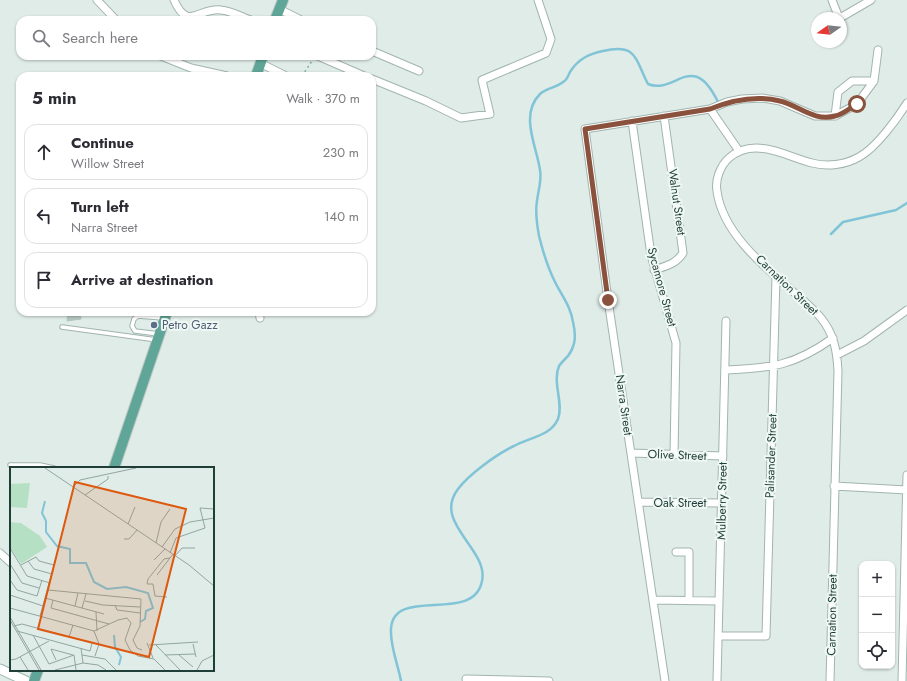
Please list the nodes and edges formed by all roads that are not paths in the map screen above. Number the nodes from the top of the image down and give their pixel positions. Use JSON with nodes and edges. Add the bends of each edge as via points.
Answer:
{"nodes":[{"id":1,"x":97,"y":0,"type":"edge"},
{"id":2,"x":174,"y":0,"type":"edge"},
{"id":3,"x":538,"y":0,"type":"edge"},
{"id":4,"x":832,"y":0,"type":"edge"},
{"id":5,"x":870,"y":0,"type":"edge"},
{"id":6,"x":281,"y":5,"type":"edge"},
{"id":7,"x":837,"y":12,"type":"edge"},
{"id":8,"x":847,"y":14,"type":"edge"},
{"id":9,"x":112,"y":16,"type":"edge"},
{"id":10,"x":186,"y":16,"type":"edge"},
{"id":11,"x":198,"y":16,"type":"edge"},
{"id":12,"x":239,"y":16,"type":"edge"},
{"id":13,"x":277,"y":16,"type":"edge"},
{"id":14,"x":296,"y":16,"type":"edge"},
{"id":15,"x":878,"y":50,"type":"dead end"},
{"id":16,"x":376,"y":52,"type":"edge"},
{"id":17,"x":171,"y":60,"type":"edge"},
{"id":18,"x":262,"y":60,"type":"edge"},
{"id":19,"x":326,"y":60,"type":"edge"},
{"id":20,"x":419,"y":71,"type":"dead end"},
{"id":21,"x":209,"y":72,"type":"edge"},
{"id":22,"x":258,"y":72,"type":"edge"},
{"id":23,"x":280,"y":72,"type":"edge"},
{"id":24,"x":355,"y":72,"type":"edge"},
{"id":25,"x":376,"y":81,"type":"edge"},
{"id":26,"x":874,"y":81,"type":"junction"},
{"id":27,"x":907,"y":103,"type":"edge"},
{"id":28,"x":710,"y":109,"type":"junction"},
{"id":29,"x":664,"y":116,"type":"junction"},
{"id":30,"x":835,"y":116,"type":"junction"},
{"id":31,"x":632,"y":121,"type":"junction"},
{"id":32,"x":739,"y":151,"type":"junction"},
{"id":33,"x":654,"y":270,"type":"junction"},
{"id":34,"x":776,"y":277,"type":"junction"},
{"id":35,"x":907,"y":310,"type":"edge"},
{"id":36,"x":140,"y":316,"type":"edge"},
{"id":37,"x":165,"y":316,"type":"edge"},
{"id":38,"x":726,"y":321,"type":"dead end"},
{"id":39,"x":62,"y":327,"type":"dead end"},
{"id":40,"x":159,"y":337,"type":"junction"},
{"id":41,"x":833,"y":338,"type":"junction"},
{"id":42,"x":837,"y":355,"type":"junction"},
{"id":43,"x":774,"y":367,"type":"junction"},
{"id":44,"x":725,"y":370,"type":"junction"},
{"id":45,"x":631,"y":453,"type":"junction"},
{"id":46,"x":674,"y":455,"type":"junction"},
{"id":47,"x":723,"y":456,"type":"junction"},
{"id":48,"x":10,"y":465,"type":"dead end"},
{"id":49,"x":49,"y":467,"type":"edge"},
{"id":50,"x":114,"y":467,"type":"edge"},
{"id":51,"x":907,"y":474,"type":"edge"},
{"id":52,"x":834,"y":486,"type":"junction"},
{"id":53,"x":907,"y":490,"type":"edge"},
{"id":54,"x":638,"y":502,"type":"junction"},
{"id":55,"x":722,"y":503,"type":"junction"},
{"id":56,"x":676,"y":552,"type":"dead end"},
{"id":57,"x":0,"y":553,"type":"edge"},
{"id":58,"x":10,"y":562,"type":"edge"},
{"id":59,"x":653,"y":600,"type":"junction"},
{"id":60,"x":689,"y":601,"type":"junction"},
{"id":61,"x":719,"y":601,"type":"junction"},
{"id":62,"x":718,"y":636,"type":"junction"},
{"id":63,"x":0,"y":669,"type":"edge"},
{"id":64,"x":38,"y":671,"type":"edge"},
{"id":65,"x":466,"y":679,"type":"dead end"},
{"id":66,"x":26,"y":681,"type":"edge"},
{"id":67,"x":34,"y":681,"type":"edge"},
{"id":68,"x":510,"y":681,"type":"edge"},
{"id":69,"x":549,"y":681,"type":"edge"},
{"id":70,"x":665,"y":681,"type":"edge"},
{"id":71,"x":717,"y":681,"type":"edge"},
{"id":72,"x":830,"y":681,"type":"edge"},
{"id":73,"x":902,"y":681,"type":"edge"}],
"edges":[{"from":1,"to":9,"type":"street"},
{"from":2,"to":10,"type":"street"},
{"from":3,"to":25,"type":"street","via":[[551,39],[546,53],[482,80],[490,114],[461,118]]},
{"from":4,"to":7,"type":"street"},
{"from":5,"to":8,"type":"street"},
{"from":6,"to":13,"type":"main road"},
{"from":6,"to":14,"type":"street"},
{"from":11,"to":12,"type":"street","via":[[221,10]]},
{"from":15,"to":26,"type":"street"},
{"from":16,"to":20,"type":"street"},
{"from":17,"to":21,"type":"street"},
{"from":18,"to":22,"type":"main road"},
{"from":18,"to":23,"type":"street"},
{"from":19,"to":24,"type":"street"},
{"from":26,"to":30,"type":"street","via":[[857,104]]},
{"from":26,"to":30,"type":"street","via":[[852,81],[838,92]]},
{"from":27,"to":32,"type":"street","via":[[874,144],[860,157],[846,163],[813,163],[761,148]]},
{"from":28,"to":29,"type":"street"},
{"from":28,"to":30,"type":"street","via":[[727,102],[762,98],[780,101],[815,116]]},
{"from":28,"to":32,"type":"street"},
{"from":29,"to":31,"type":"street"},
{"from":29,"to":33,"type":"street","name":"Walnut Street","via":[[683,253],[672,264]]},
{"from":31,"to":33,"type":"street","name":"Sycamore Street"},
{"from":31,"to":45,"type":"street","name":"Narra Street","via":[[585,129]]},
{"from":32,"to":34,"type":"street","name":"Carnation Street","via":[[728,159],[718,173],[718,202],[726,221],[736,235]]},
{"from":33,"to":46,"type":"street","name":"Sycamore Street","via":[[676,343]]},
{"from":34,"to":41,"type":"street","name":"Carnation Street","via":[[817,313]]},
{"from":34,"to":43,"type":"street","name":"Palisander Street"},
{"from":35,"to":42,"type":"street","via":[[864,341]]},
{"from":36,"to":40,"type":"lane","via":[[134,319],[133,330]]},
{"from":37,"to":40,"type":"main road"},
{"from":38,"to":44,"type":"street","name":"Mulberry Street"},
{"from":39,"to":40,"type":"lane"},
{"from":40,"to":50,"type":"main road"},
{"from":41,"to":42,"type":"street","name":"Carnation Street"},
{"from":41,"to":43,"type":"street","via":[[803,357]]},
{"from":42,"to":52,"type":"street","name":"Carnation Street"},
{"from":43,"to":44,"type":"street"},
{"from":43,"to":62,"type":"street","name":"Palisander Street","via":[[766,636]]},
{"from":44,"to":47,"type":"street","name":"Mulberry Street"},
{"from":45,"to":46,"type":"street","name":"Olive Street"},
{"from":45,"to":54,"type":"street","name":"Narra Street"},
{"from":46,"to":47,"type":"street","name":"Olive Street"},
{"from":47,"to":55,"type":"street","name":"Mulberry Street"},
{"from":48,"to":49,"type":"lane"},
{"from":51,"to":53,"type":"street"},
{"from":52,"to":53,"type":"street"},
{"from":52,"to":72,"type":"street","name":"Carnation Street"},
{"from":53,"to":73,"type":"street"},
{"from":54,"to":55,"type":"street","name":"Oak Street"},
{"from":54,"to":59,"type":"street","name":"Narra Street"},
{"from":55,"to":61,"type":"street","name":"Mulberry Street"},
{"from":56,"to":60,"type":"street","via":[[689,552]]},
{"from":57,"to":58,"type":"street"},
{"from":59,"to":60,"type":"street"},
{"from":59,"to":70,"type":"street","name":"Narra Street"},
{"from":60,"to":61,"type":"street"},
{"from":61,"to":62,"type":"street","name":"Mulberry Street"},
{"from":62,"to":71,"type":"street","name":"Mulberry Street"},
{"from":63,"to":66,"type":"street"},
{"from":64,"to":67,"type":"main road"},
{"from":65,"to":68,"type":"street"},
{"from":68,"to":69,"type":"street"}]}
